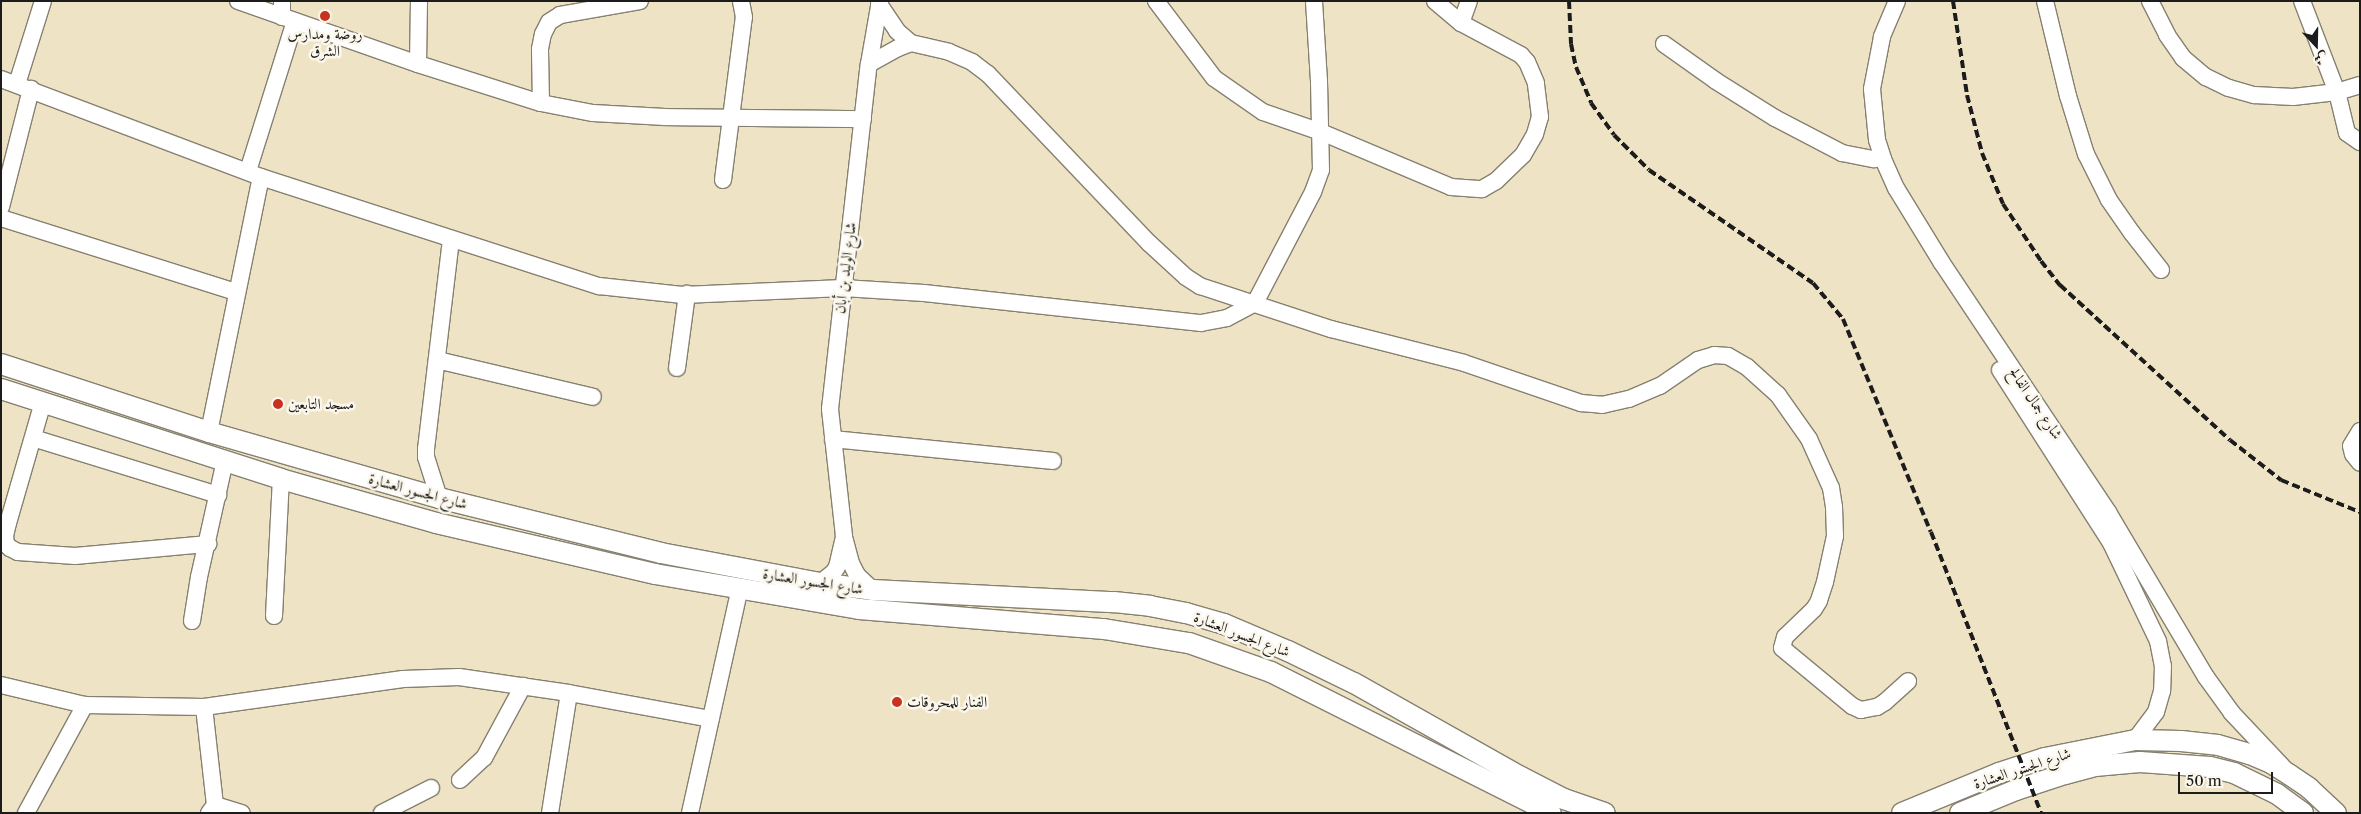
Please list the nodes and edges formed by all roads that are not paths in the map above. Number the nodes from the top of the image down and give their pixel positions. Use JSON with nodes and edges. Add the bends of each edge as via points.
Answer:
{"nodes":[{"id":1,"x":43,"y":1,"type":"edge"},
{"id":2,"x":238,"y":1,"type":"edge"},
{"id":3,"x":419,"y":1,"type":"edge"},
{"id":4,"x":640,"y":1,"type":"edge"},
{"id":5,"x":741,"y":1,"type":"edge"},
{"id":6,"x":1156,"y":1,"type":"edge"},
{"id":7,"x":1314,"y":1,"type":"edge"},
{"id":8,"x":1435,"y":1,"type":"edge"},
{"id":9,"x":1469,"y":1,"type":"edge"},
{"id":10,"x":1884,"y":1,"type":"edge"},
{"id":11,"x":1897,"y":1,"type":"edge"},
{"id":12,"x":2045,"y":1,"type":"edge"},
{"id":13,"x":2150,"y":1,"type":"edge"},
{"id":14,"x":2302,"y":1,"type":"edge"},
{"id":15,"x":880,"y":3,"type":"edge"},
{"id":16,"x":286,"y":13,"type":"edge"},
{"id":17,"x":1461,"y":23,"type":"junction"},
{"id":18,"x":911,"y":43,"type":"junction"},
{"id":19,"x":1664,"y":44,"type":"dead end"},
{"id":20,"x":418,"y":64,"type":"junction"},
{"id":21,"x":869,"y":64,"type":"junction"},
{"id":22,"x":16,"y":84,"type":"edge"},
{"id":23,"x":2360,"y":85,"type":"edge"},
{"id":24,"x":2338,"y":92,"type":"junction"},
{"id":25,"x":541,"y":103,"type":"junction"},
{"id":26,"x":729,"y":117,"type":"junction"},
{"id":27,"x":863,"y":119,"type":"junction"},
{"id":28,"x":1321,"y":132,"type":"junction"},
{"id":29,"x":2360,"y":142,"type":"edge"},
{"id":30,"x":1874,"y":159,"type":"junction"},
{"id":31,"x":254,"y":174,"type":"junction"},
{"id":32,"x":723,"y":180,"type":"dead end"},
{"id":33,"x":1,"y":207,"type":"edge"},
{"id":34,"x":1,"y":218,"type":"edge"},
{"id":35,"x":452,"y":240,"type":"junction"},
{"id":36,"x":2161,"y":270,"type":"dead end"},
{"id":37,"x":843,"y":288,"type":"junction"},
{"id":38,"x":236,"y":292,"type":"junction"},
{"id":39,"x":687,"y":294,"type":"junction"},
{"id":40,"x":1255,"y":303,"type":"junction"},
{"id":41,"x":437,"y":360,"type":"junction"},
{"id":42,"x":1,"y":364,"type":"edge"},
{"id":43,"x":677,"y":368,"type":"dead end"},
{"id":44,"x":1,"y":389,"type":"edge"},
{"id":45,"x":593,"y":397,"type":"dead end"},
{"id":46,"x":44,"y":402,"type":"junction"},
{"id":47,"x":2360,"y":431,"type":"edge"},
{"id":48,"x":209,"y":432,"type":"junction"},
{"id":49,"x":33,"y":438,"type":"junction"},
{"id":50,"x":833,"y":439,"type":"junction"},
{"id":51,"x":225,"y":461,"type":"junction"},
{"id":52,"x":1053,"y":461,"type":"dead end"},
{"id":53,"x":2360,"y":462,"type":"edge"},
{"id":54,"x":281,"y":479,"type":"junction"},
{"id":55,"x":218,"y":495,"type":"junction"},
{"id":56,"x":440,"y":498,"type":"junction"},
{"id":57,"x":844,"y":536,"type":"junction"},
{"id":58,"x":208,"y":544,"type":"junction"},
{"id":59,"x":4,"y":545,"type":"edge"},
{"id":60,"x":661,"y":553,"type":"junction"},
{"id":61,"x":655,"y":574,"type":"junction"},
{"id":62,"x":820,"y":583,"type":"junction"},
{"id":63,"x":740,"y":588,"type":"junction"},
{"id":64,"x":874,"y":590,"type":"junction"},
{"id":65,"x":274,"y":616,"type":"dead end"},
{"id":66,"x":192,"y":621,"type":"dead end"},
{"id":67,"x":1908,"y":681,"type":"dead end"},
{"id":68,"x":1,"y":685,"type":"edge"},
{"id":69,"x":523,"y":686,"type":"junction"},
{"id":70,"x":569,"y":693,"type":"junction"},
{"id":71,"x":85,"y":705,"type":"junction"},
{"id":72,"x":204,"y":706,"type":"junction"},
{"id":73,"x":711,"y":719,"type":"junction"},
{"id":74,"x":2135,"y":740,"type":"junction"},
{"id":75,"x":2290,"y":775,"type":"junction"},
{"id":76,"x":460,"y":780,"type":"dead end"},
{"id":77,"x":431,"y":788,"type":"dead end"},
{"id":78,"x":212,"y":809,"type":"edge"},
{"id":79,"x":26,"y":813,"type":"edge"},
{"id":80,"x":242,"y":813,"type":"edge"},
{"id":81,"x":382,"y":813,"type":"edge"},
{"id":82,"x":550,"y":813,"type":"edge"},
{"id":83,"x":690,"y":813,"type":"edge"},
{"id":84,"x":1551,"y":813,"type":"edge"},
{"id":85,"x":1605,"y":813,"type":"edge"},
{"id":86,"x":1902,"y":813,"type":"edge"},
{"id":87,"x":1960,"y":813,"type":"edge"},
{"id":88,"x":2303,"y":813,"type":"edge"},
{"id":89,"x":2336,"y":813,"type":"edge"}],
"edges":[{"from":1,"to":22,"type":"street"},
{"from":2,"to":16,"type":"street"},
{"from":3,"to":20,"type":"street"},
{"from":4,"to":25,"type":"street","via":[[560,15],[549,22],[542,34],[540,49]]},
{"from":5,"to":26,"type":"street","via":[[744,17]]},
{"from":6,"to":28,"type":"street","via":[[1214,78],[1263,112]]},
{"from":7,"to":28,"type":"street"},
{"from":8,"to":17,"type":"street"},
{"from":9,"to":17,"type":"street"},
{"from":10,"to":30,"type":"street","name":"شارع جمال الفالح","via":[[1866,61],[1864,103]]},
{"from":11,"to":75,"type":"street","name":"شارع جمال الفالح","via":[[1882,37],[1872,90],[1878,140],[1896,188],[1942,263],[2108,512],[2206,676],[2232,713]]},
{"from":12,"to":36,"type":"street","via":[[2086,154],[2110,200]]},
{"from":13,"to":24,"type":"street","via":[[2183,58],[2206,77],[2254,95],[2293,97]]},
{"from":14,"to":24,"type":"street"},
{"from":15,"to":18,"type":"street","via":[[897,31]]},
{"from":15,"to":21,"type":"street","name":"شارع الوليد بن أبان"},
{"from":16,"to":20,"type":"street"},
{"from":16,"to":31,"type":"street"},
{"from":17,"to":28,"type":"street","via":[[1521,55],[1536,83],[1540,117],[1535,134],[1523,155],[1496,181],[1482,189],[1451,187]]},
{"from":18,"to":21,"type":"street"},
{"from":18,"to":40,"type":"street","via":[[949,52],[972,62],[988,74],[1149,243],[1186,277],[1200,286]]},
{"from":19,"to":30,"type":"street","via":[[1716,82],[1775,118],[1842,152]]},
{"from":20,"to":25,"type":"street"},
{"from":21,"to":27,"type":"street","name":"شارع الوليد بن أبان"},
{"from":22,"to":31,"type":"street"},
{"from":22,"to":33,"type":"street"},
{"from":23,"to":24,"type":"street"},
{"from":24,"to":29,"type":"street","via":[[2347,133]]},
{"from":25,"to":26,"type":"street","via":[[593,113]]},
{"from":26,"to":27,"type":"street"},
{"from":26,"to":32,"type":"street"},
{"from":27,"to":37,"type":"street","name":"شارع الوليد بن أبان"},
{"from":28,"to":40,"type":"street","via":[[1321,170],[1316,184]]},
{"from":30,"to":74,"type":"street","name":"شارع جمال الفالح","via":[[1898,208],[2111,543],[2149,619],[2163,666],[2162,690],[2156,712]]},
{"from":31,"to":35,"type":"street"},
{"from":31,"to":38,"type":"street"},
{"from":34,"to":38,"type":"street"},
{"from":35,"to":39,"type":"street","via":[[598,286]]},
{"from":35,"to":41,"type":"street"},
{"from":37,"to":39,"type":"street"},
{"from":37,"to":40,"type":"street","via":[[924,293],[1201,323],[1227,318]]},
{"from":37,"to":50,"type":"street","name":"شارع الوليد بن أبان","via":[[830,409]]},
{"from":38,"to":48,"type":"street"},
{"from":39,"to":43,"type":"street"},
{"from":40,"to":67,"type":"street","via":[[1331,329],[1464,364],[1581,403],[1602,405],[1629,400],[1660,386],[1698,360],[1714,355],[1728,356],[1747,367],[1778,396],[1809,439],[1830,488],[1834,507],[1835,536],[1819,601],[1785,637],[1782,648],[1861,710],[1877,707]]},
{"from":41,"to":45,"type":"street"},
{"from":41,"to":56,"type":"street","via":[[426,457]]},
{"from":42,"to":48,"type":"main road","name":"شارع الجسور العشارة"},
{"from":44,"to":46,"type":"main road","name":"شارع الجسور العشارة"},
{"from":46,"to":49,"type":"street"},
{"from":46,"to":51,"type":"main road","name":"شارع الجسور العشارة"},
{"from":47,"to":53,"type":"street","via":[[2351,446]]},
{"from":48,"to":56,"type":"main road","name":"شارع الجسور العشارة"},
{"from":49,"to":55,"type":"street"},
{"from":49,"to":59,"type":"street"},
{"from":50,"to":52,"type":"street"},
{"from":50,"to":57,"type":"street","name":"شارع الوليد بن أبان"},
{"from":51,"to":54,"type":"main road","name":"شارع الجسور العشارة"},
{"from":51,"to":55,"type":"street"},
{"from":54,"to":61,"type":"main road","name":"شارع الجسور العشارة","via":[[436,523]]},
{"from":54,"to":65,"type":"street"},
{"from":55,"to":58,"type":"street"},
{"from":56,"to":60,"type":"main road","name":"شارع الجسور العشارة"},
{"from":57,"to":62,"type":"street","name":"شارع الوليد بن أبان","via":[[837,567]]},
{"from":57,"to":64,"type":"street","name":"شارع الوليد بن أبان","via":[[851,563]]},
{"from":58,"to":59,"type":"street","via":[[75,556],[18,552]]},
{"from":58,"to":66,"type":"street"},
{"from":60,"to":61,"type":"main road"},
{"from":60,"to":62,"type":"main road","name":"شارع الجسور العشارة"},
{"from":61,"to":63,"type":"main road","name":"شارع الجسور العشارة"},
{"from":62,"to":64,"type":"main road","name":"شارع الجسور العشارة"},
{"from":63,"to":73,"type":"street"},
{"from":63,"to":84,"type":"main road","name":"شارع الجسور العشارة","via":[[859,609],[1104,629],[1189,643],[1270,672]]},
{"from":64,"to":85,"type":"main road","name":"شارع الجسور العشارة","via":[[1114,602],[1159,608],[1224,624],[1354,684],[1564,799]]},
{"from":68,"to":71,"type":"street"},
{"from":69,"to":70,"type":"street"},
{"from":69,"to":72,"type":"street","via":[[459,677],[403,679]]},
{"from":69,"to":76,"type":"street","via":[[484,758]]},
{"from":70,"to":73,"type":"street"},
{"from":70,"to":82,"type":"street"},
{"from":71,"to":72,"type":"street"},
{"from":71,"to":79,"type":"street"},
{"from":72,"to":78,"type":"street"},
{"from":73,"to":83,"type":"street"},
{"from":74,"to":75,"type":"main road","name":"شارع الجسور العشارة","via":[[2218,745],[2271,763]]},
{"from":74,"to":86,"type":"main road","name":"شارع الجسور العشارة","via":[[2046,758]]},
{"from":75,"to":89,"type":"main road","name":"شارع الجسور العشارة"},
{"from":77,"to":81,"type":"street"},
{"from":78,"to":80,"type":"street"},
{"from":87,"to":88,"type":"main road","name":"شارع الجسور العشارة","via":[[2065,774],[2095,766],[2140,762],[2210,767],[2234,774],[2277,794]]}]}
